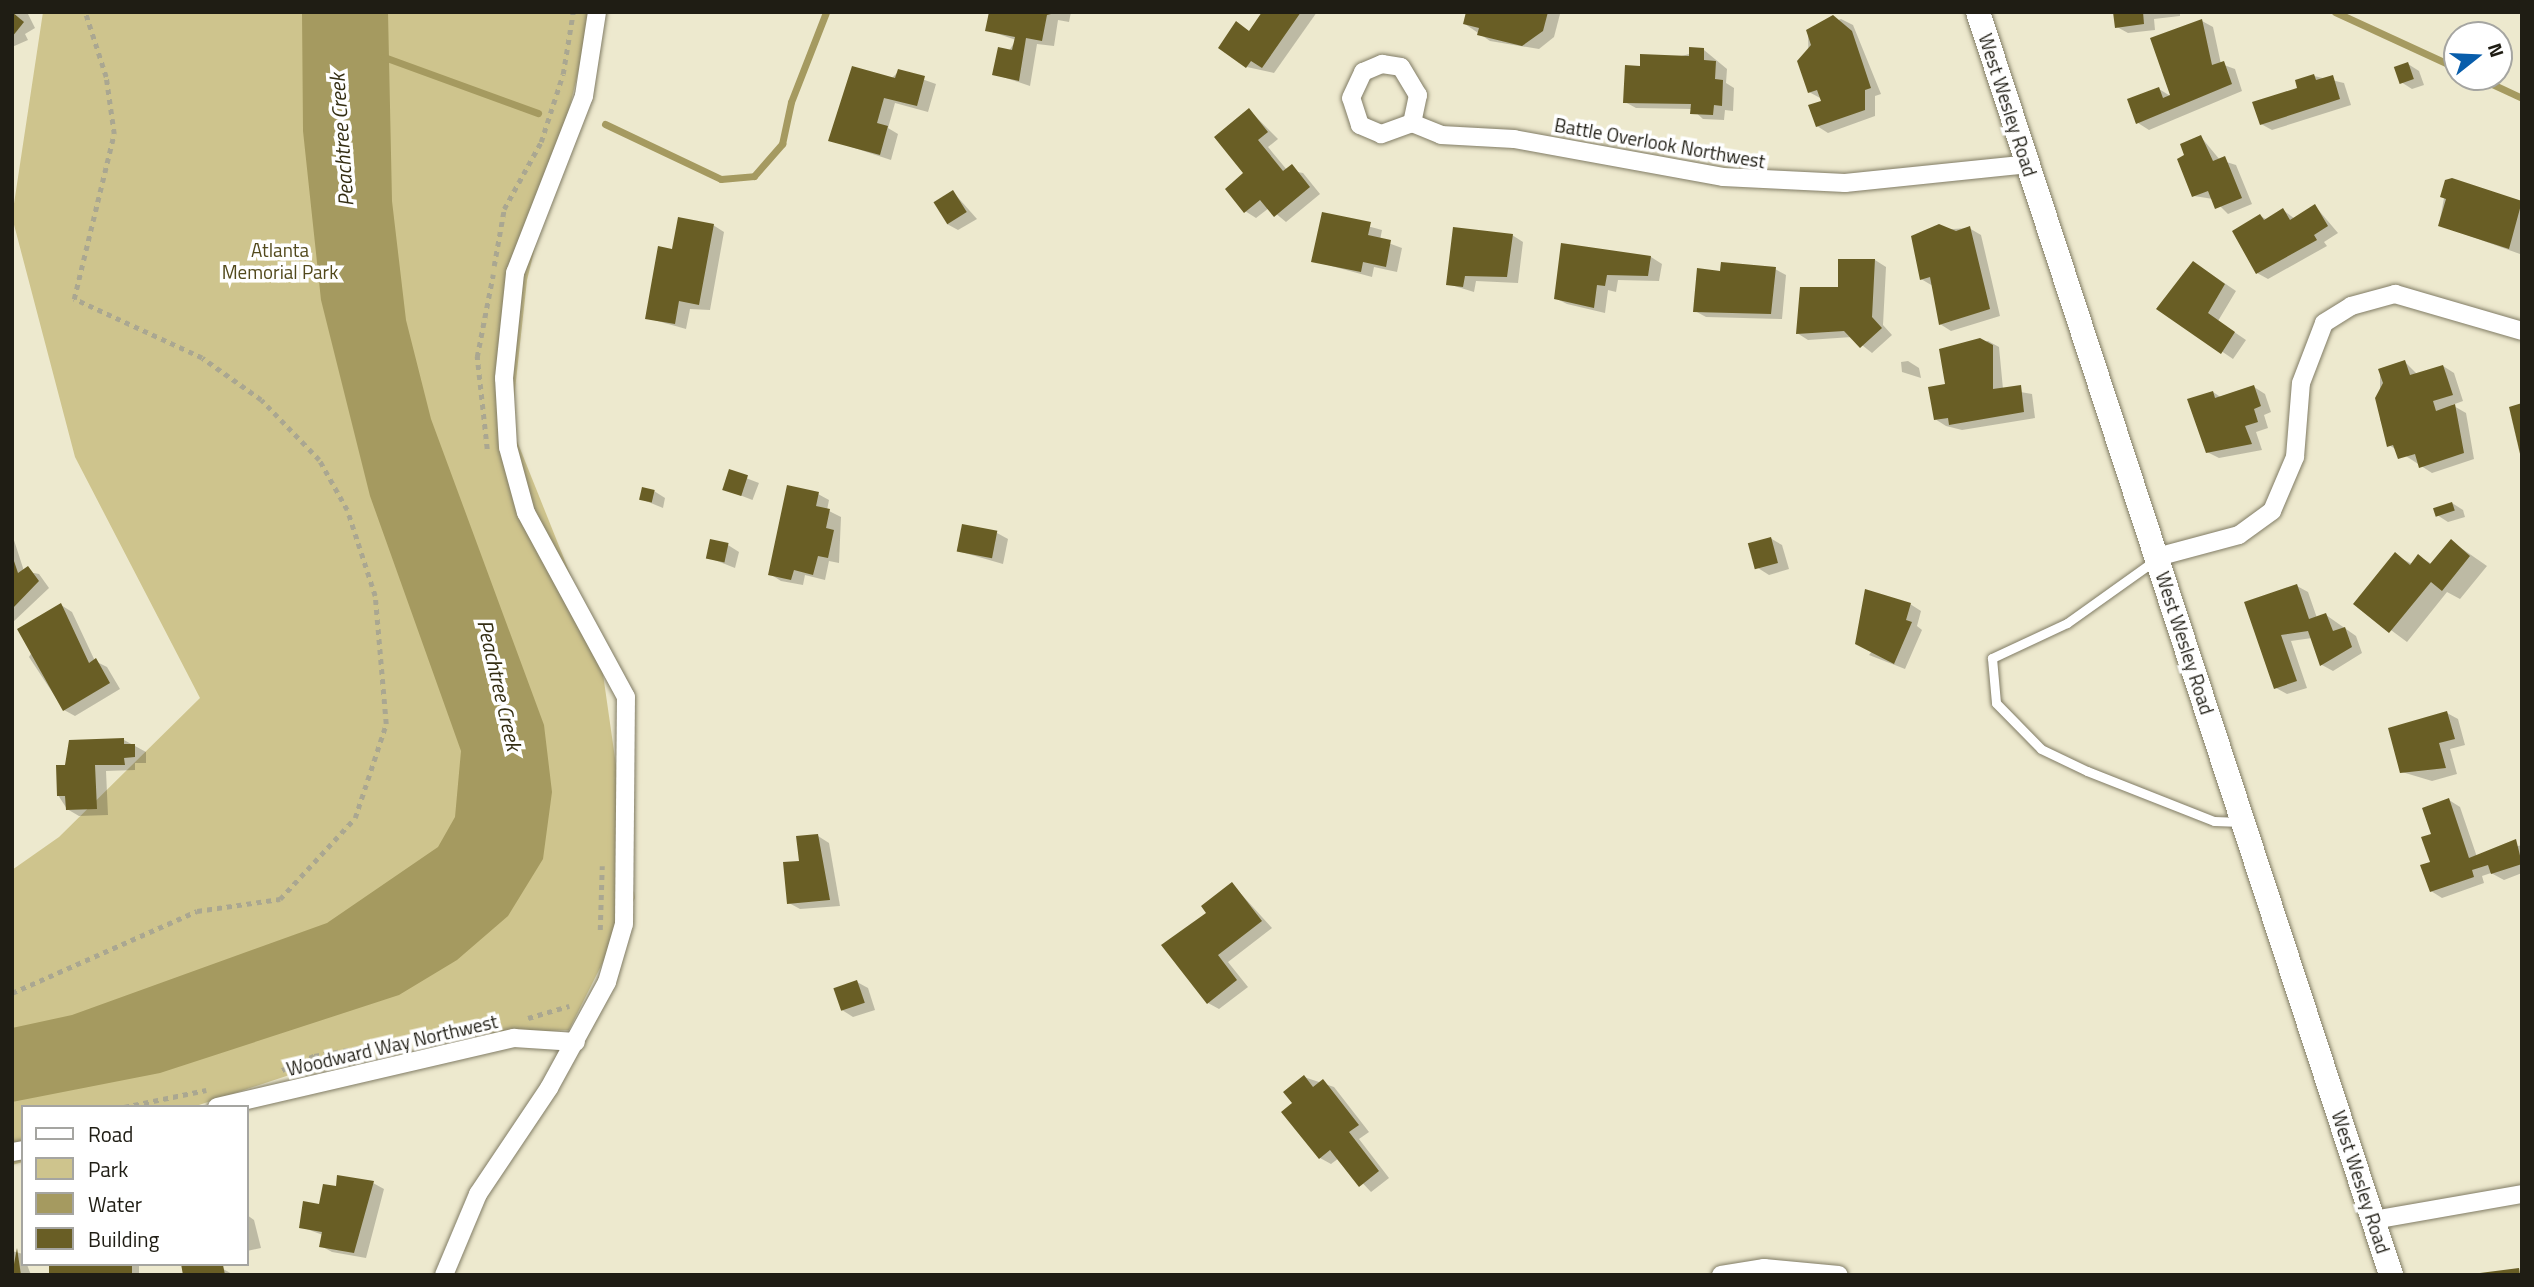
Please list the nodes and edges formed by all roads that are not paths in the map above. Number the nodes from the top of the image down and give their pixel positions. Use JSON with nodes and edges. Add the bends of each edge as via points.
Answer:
{"nodes":[{"id":1,"x":597,"y":12,"type":"edge"},
{"id":2,"x":1978,"y":12,"type":"edge"},
{"id":3,"x":1412,"y":123,"type":"dead end"},
{"id":4,"x":2028,"y":164,"type":"junction"},
{"id":5,"x":2522,"y":331,"type":"edge"},
{"id":6,"x":2157,"y":557,"type":"junction"},
{"id":7,"x":2243,"y":822,"type":"junction"},
{"id":8,"x":576,"y":1042,"type":"junction"},
{"id":9,"x":226,"y":1105,"type":"edge"},
{"id":10,"x":2522,"y":1194,"type":"edge"},
{"id":11,"x":2373,"y":1220,"type":"junction"},
{"id":12,"x":444,"y":1275,"type":"edge"},
{"id":13,"x":1721,"y":1275,"type":"edge"},
{"id":14,"x":1839,"y":1275,"type":"edge"},
{"id":15,"x":2391,"y":1275,"type":"edge"}],
"edges":[{"from":1,"to":8,"type":"street","via":[[584,96],[515,273],[504,378],[508,447],[526,513],[550,564],[614,666],[630,723],[624,924],[607,982]]},
{"from":2,"to":4,"type":"street","name":"West Wesley Road"},
{"from":3,"to":4,"type":"street","name":"Battle Overlook Northwest","via":[[1441,135],[1514,139],[1776,183]]},
{"from":4,"to":6,"type":"street","name":"West Wesley Road"},
{"from":5,"to":6,"type":"street","via":[[2395,294],[2351,306],[2324,323],[2301,383],[2295,457],[2272,511],[2239,535]]},
{"from":6,"to":7,"type":"street","name":"West Wesley Road"},
{"from":6,"to":7,"type":"lane","via":[[2067,624],[1992,658],[1996,703],[2041,749],[2214,821]]},
{"from":7,"to":11,"type":"street","name":"West Wesley Road"},
{"from":8,"to":9,"type":"street","name":"Woodward Way Northwest","via":[[514,1038]]},
{"from":8,"to":12,"type":"street","via":[[478,1194]]},
{"from":10,"to":11,"type":"street"},
{"from":11,"to":15,"type":"street","name":"West Wesley Road"},
{"from":13,"to":14,"type":"street","via":[[1764,1268]]}]}
